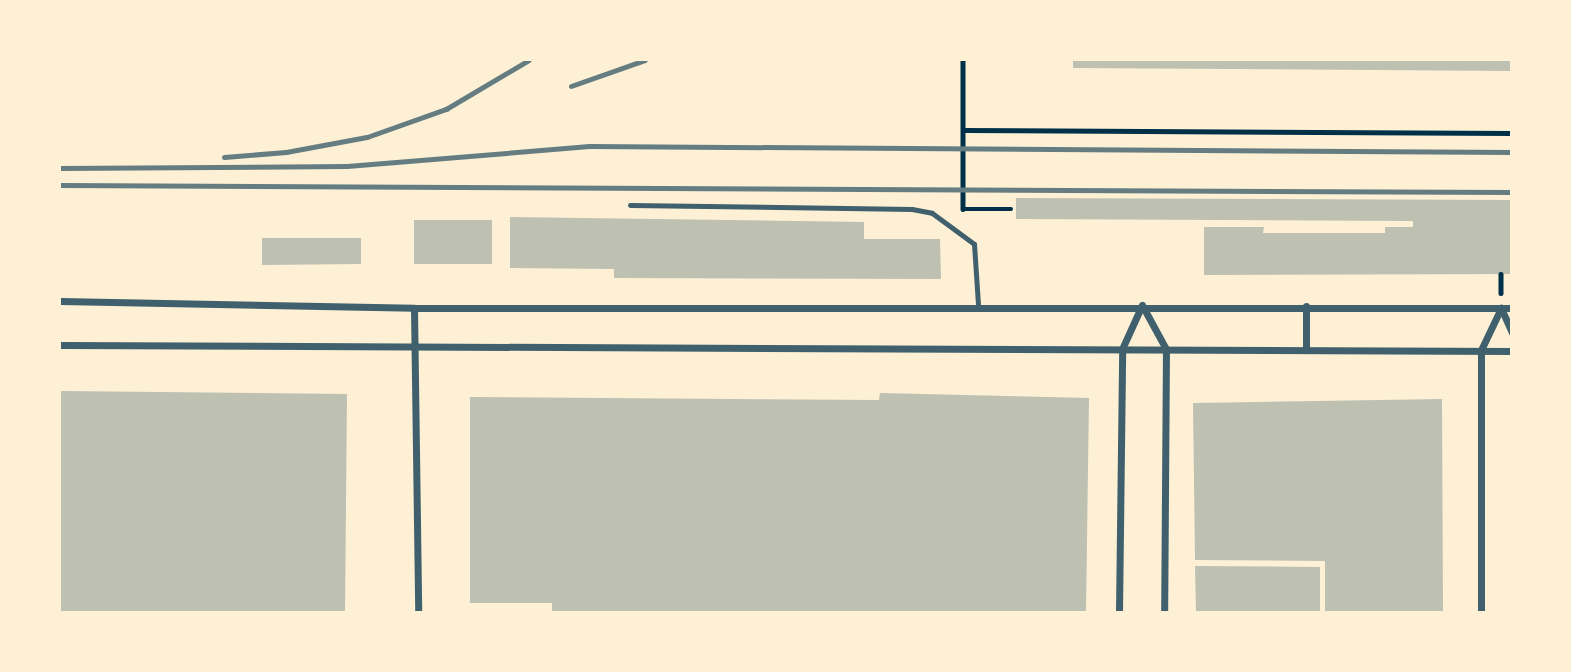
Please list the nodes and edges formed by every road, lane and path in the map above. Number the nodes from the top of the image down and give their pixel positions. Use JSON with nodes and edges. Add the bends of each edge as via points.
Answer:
{"nodes":[{"id":1,"x":963,"y":60,"type":"edge"},
{"id":2,"x":964,"y":130,"type":"junction"},
{"id":3,"x":1511,"y":133,"type":"edge"},
{"id":4,"x":630,"y":205,"type":"dead end"},
{"id":5,"x":1011,"y":209,"type":"dead end"},
{"id":6,"x":60,"y":301,"type":"edge"},
{"id":7,"x":978,"y":305,"type":"junction"},
{"id":8,"x":1142,"y":305,"type":"junction"},
{"id":9,"x":1306,"y":306,"type":"junction"},
{"id":10,"x":414,"y":308,"type":"junction"},
{"id":11,"x":1502,"y":308,"type":"junction"},
{"id":12,"x":1511,"y":308,"type":"edge"},
{"id":13,"x":1511,"y":333,"type":"edge"},
{"id":14,"x":60,"y":345,"type":"edge"},
{"id":15,"x":414,"y":347,"type":"junction"},
{"id":16,"x":1122,"y":349,"type":"junction"},
{"id":17,"x":1166,"y":349,"type":"junction"},
{"id":18,"x":1306,"y":350,"type":"junction"},
{"id":19,"x":1481,"y":350,"type":"junction"},
{"id":20,"x":1511,"y":351,"type":"edge"},
{"id":21,"x":418,"y":612,"type":"edge"},
{"id":22,"x":1119,"y":612,"type":"edge"},
{"id":23,"x":1164,"y":612,"type":"edge"},
{"id":24,"x":1482,"y":612,"type":"edge"}],
"edges":[{"from":1,"to":2,"type":"path"},
{"from":2,"to":3,"type":"path"},
{"from":2,"to":5,"type":"path","via":[[963,209]]},
{"from":4,"to":7,"type":"lane","via":[[932,213],[974,244]]},
{"from":6,"to":10,"type":"street"},
{"from":7,"to":8,"type":"street"},
{"from":7,"to":10,"type":"street"},
{"from":8,"to":9,"type":"street"},
{"from":8,"to":16,"type":"street"},
{"from":8,"to":17,"type":"street"},
{"from":9,"to":11,"type":"street"},
{"from":9,"to":18,"type":"street"},
{"from":10,"to":15,"type":"street"},
{"from":11,"to":12,"type":"street"},
{"from":11,"to":13,"type":"street"},
{"from":11,"to":19,"type":"street"},
{"from":14,"to":15,"type":"street"},
{"from":15,"to":16,"type":"street"},
{"from":15,"to":21,"type":"street"},
{"from":16,"to":17,"type":"street"},
{"from":16,"to":22,"type":"street"},
{"from":17,"to":18,"type":"street"},
{"from":17,"to":23,"type":"street"},
{"from":18,"to":19,"type":"street"},
{"from":19,"to":20,"type":"street"},
{"from":19,"to":24,"type":"street"}]}
